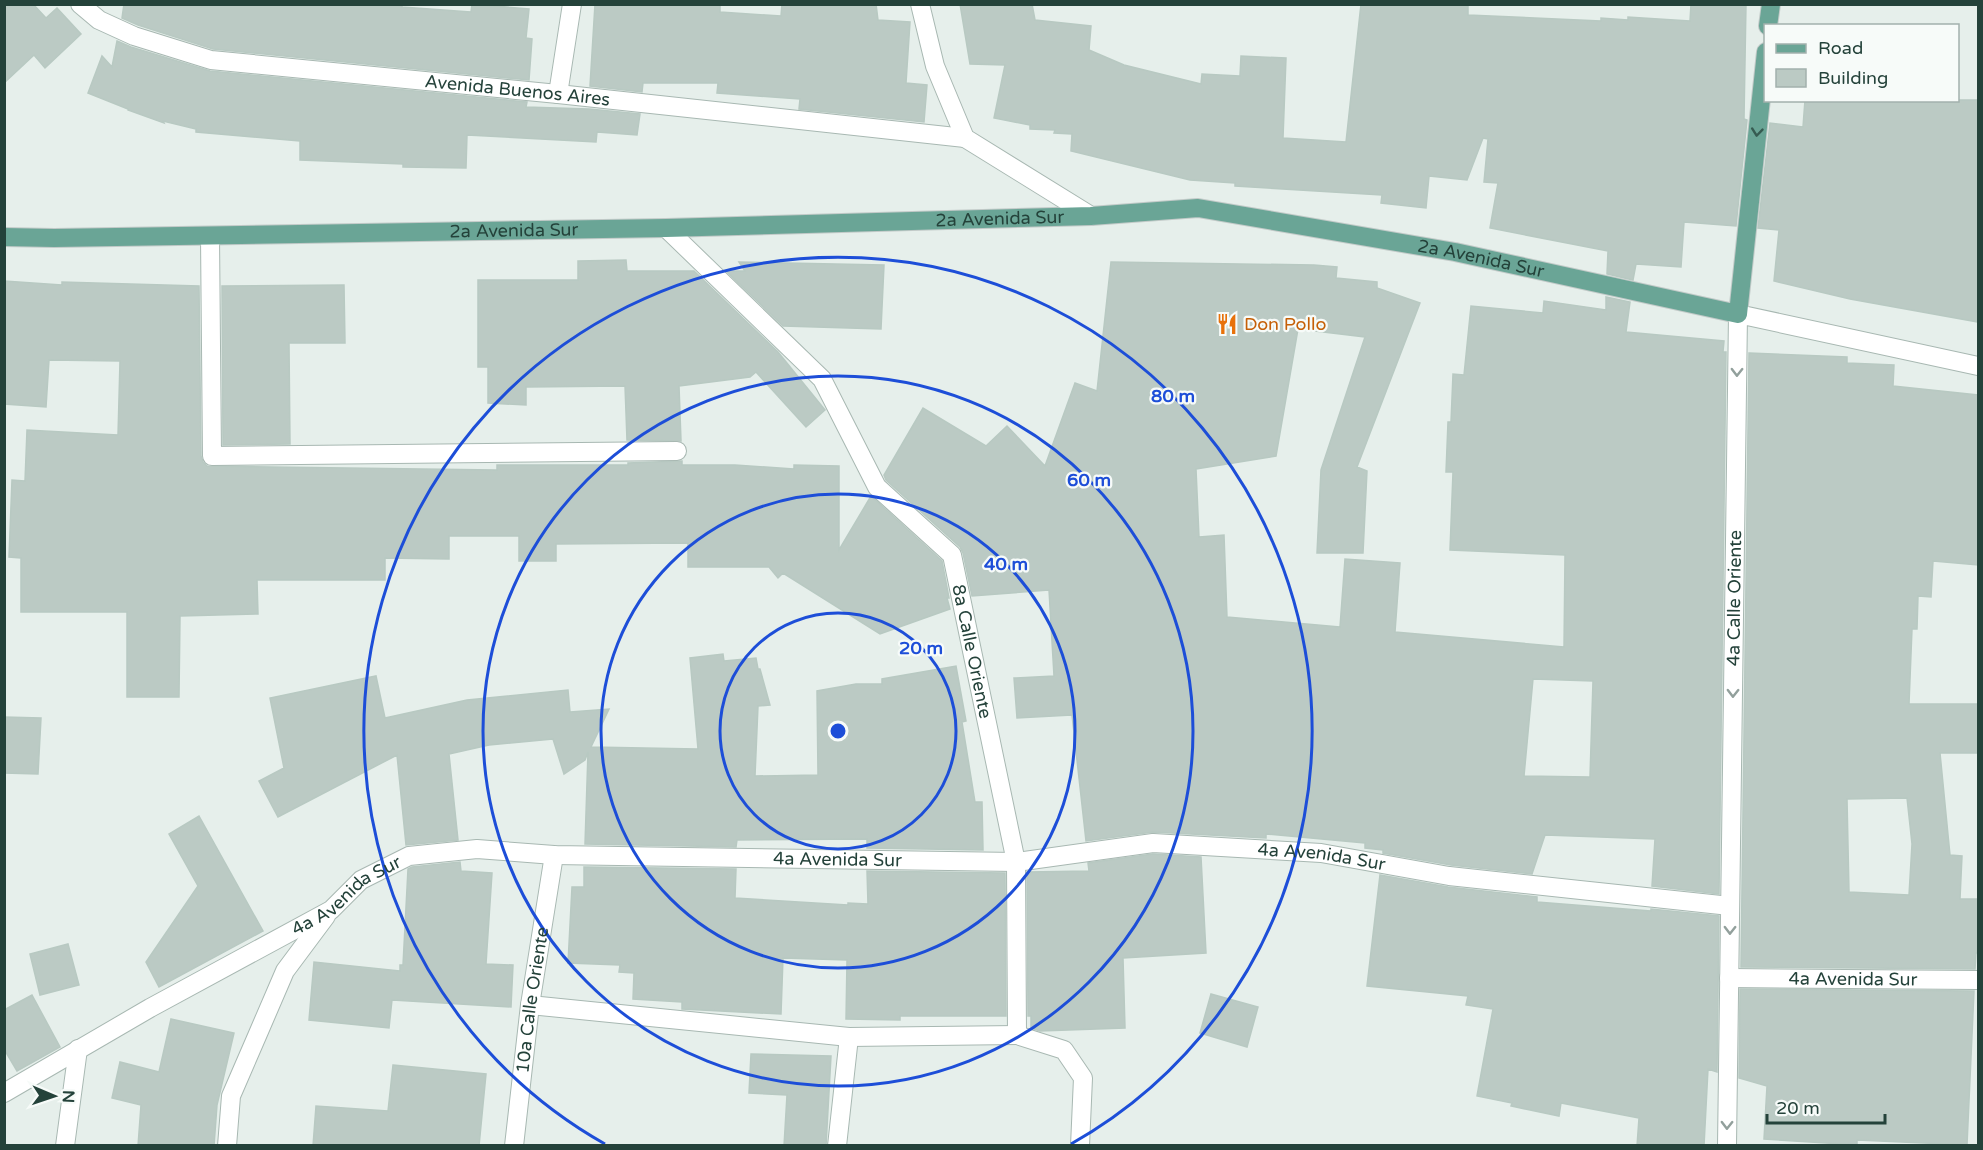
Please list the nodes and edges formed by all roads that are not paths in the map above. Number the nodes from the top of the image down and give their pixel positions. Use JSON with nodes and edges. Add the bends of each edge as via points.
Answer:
{"nodes":[{"id":1,"x":80,"y":4,"type":"edge"},
{"id":2,"x":572,"y":4,"type":"edge"},
{"id":3,"x":920,"y":4,"type":"edge"},
{"id":4,"x":1771,"y":4,"type":"edge"},
{"id":5,"x":1768,"y":24,"type":"edge"},
{"id":6,"x":1764,"y":71,"type":"edge"},
{"id":7,"x":558,"y":94,"type":"junction"},
{"id":8,"x":965,"y":138,"type":"junction"},
{"id":9,"x":1091,"y":216,"type":"junction"},
{"id":10,"x":666,"y":228,"type":"junction"},
{"id":11,"x":210,"y":236,"type":"junction"},
{"id":12,"x":4,"y":237,"type":"edge"},
{"id":13,"x":1738,"y":314,"type":"junction"},
{"id":14,"x":1978,"y":366,"type":"edge"},
{"id":15,"x":677,"y":451,"type":"dead end"},
{"id":16,"x":554,"y":855,"type":"junction"},
{"id":17,"x":1016,"y":862,"type":"junction"},
{"id":18,"x":1731,"y":906,"type":"junction"},
{"id":19,"x":331,"y":910,"type":"junction"},
{"id":20,"x":1729,"y":978,"type":"junction"},
{"id":21,"x":1978,"y":980,"type":"edge"},
{"id":22,"x":530,"y":1005,"type":"junction"},
{"id":23,"x":1017,"y":1035,"type":"junction"},
{"id":24,"x":849,"y":1037,"type":"junction"},
{"id":25,"x":78,"y":1049,"type":"junction"},
{"id":26,"x":4,"y":1093,"type":"edge"},
{"id":27,"x":65,"y":1146,"type":"edge"},
{"id":28,"x":227,"y":1146,"type":"edge"},
{"id":29,"x":514,"y":1146,"type":"edge"},
{"id":30,"x":837,"y":1146,"type":"edge"},
{"id":31,"x":1080,"y":1146,"type":"edge"},
{"id":32,"x":1727,"y":1146,"type":"edge"}],
"edges":[{"from":1,"to":7,"type":"street","name":"Avenida Buenos Aires","via":[[99,20],[134,36],[211,60]]},
{"from":2,"to":7,"type":"street"},
{"from":3,"to":8,"type":"street","via":[[935,66]]},
{"from":4,"to":5,"type":"main road"},
{"from":6,"to":13,"type":"main road","name":"4a Calle Oriente","one_way":true},
{"from":7,"to":8,"type":"street","name":"Avenida Buenos Aires"},
{"from":8,"to":9,"type":"street"},
{"from":9,"to":10,"type":"main road","name":"2a Avenida Sur"},
{"from":9,"to":13,"type":"main road","name":"2a Avenida Sur","via":[[1198,208],[1455,252]]},
{"from":10,"to":11,"type":"main road","name":"2a Avenida Sur"},
{"from":10,"to":17,"type":"street","name":"8a Calle Oriente","via":[[822,379],[877,487],[952,555]]},
{"from":11,"to":12,"type":"main road","name":"2a Avenida Sur"},
{"from":11,"to":15,"type":"street","via":[[212,456]]},
{"from":13,"to":14,"type":"street","name":"2a Avenida Sur"},
{"from":13,"to":18,"type":"street","name":"4a Calle Oriente","one_way":true},
{"from":16,"to":17,"type":"street","name":"4a Avenida Sur"},
{"from":16,"to":19,"type":"street","name":"4a Avenida Sur","via":[[477,849],[409,856],[361,880]]},
{"from":16,"to":22,"type":"street","name":"10a Calle Oriente"},
{"from":17,"to":18,"type":"street","name":"4a Avenida Sur","via":[[1153,843],[1321,853],[1449,876]]},
{"from":17,"to":23,"type":"street","name":"8a Calle Oriente"},
{"from":18,"to":20,"type":"street","name":"4a Calle Oriente","one_way":true},
{"from":19,"to":25,"type":"street","name":"4a Avenida Sur"},
{"from":19,"to":28,"type":"street","via":[[285,971],[231,1096]]},
{"from":20,"to":21,"type":"street","name":"4a Avenida Sur"},
{"from":20,"to":32,"type":"street","name":"4a Calle Oriente","one_way":true},
{"from":22,"to":24,"type":"street"},
{"from":22,"to":29,"type":"street","name":"10a Calle Oriente"},
{"from":23,"to":24,"type":"street"},
{"from":23,"to":31,"type":"street","via":[[1064,1050],[1083,1078]]},
{"from":24,"to":30,"type":"street"},
{"from":25,"to":26,"type":"street","name":"4a Avenida Sur"},
{"from":25,"to":27,"type":"street"}]}
